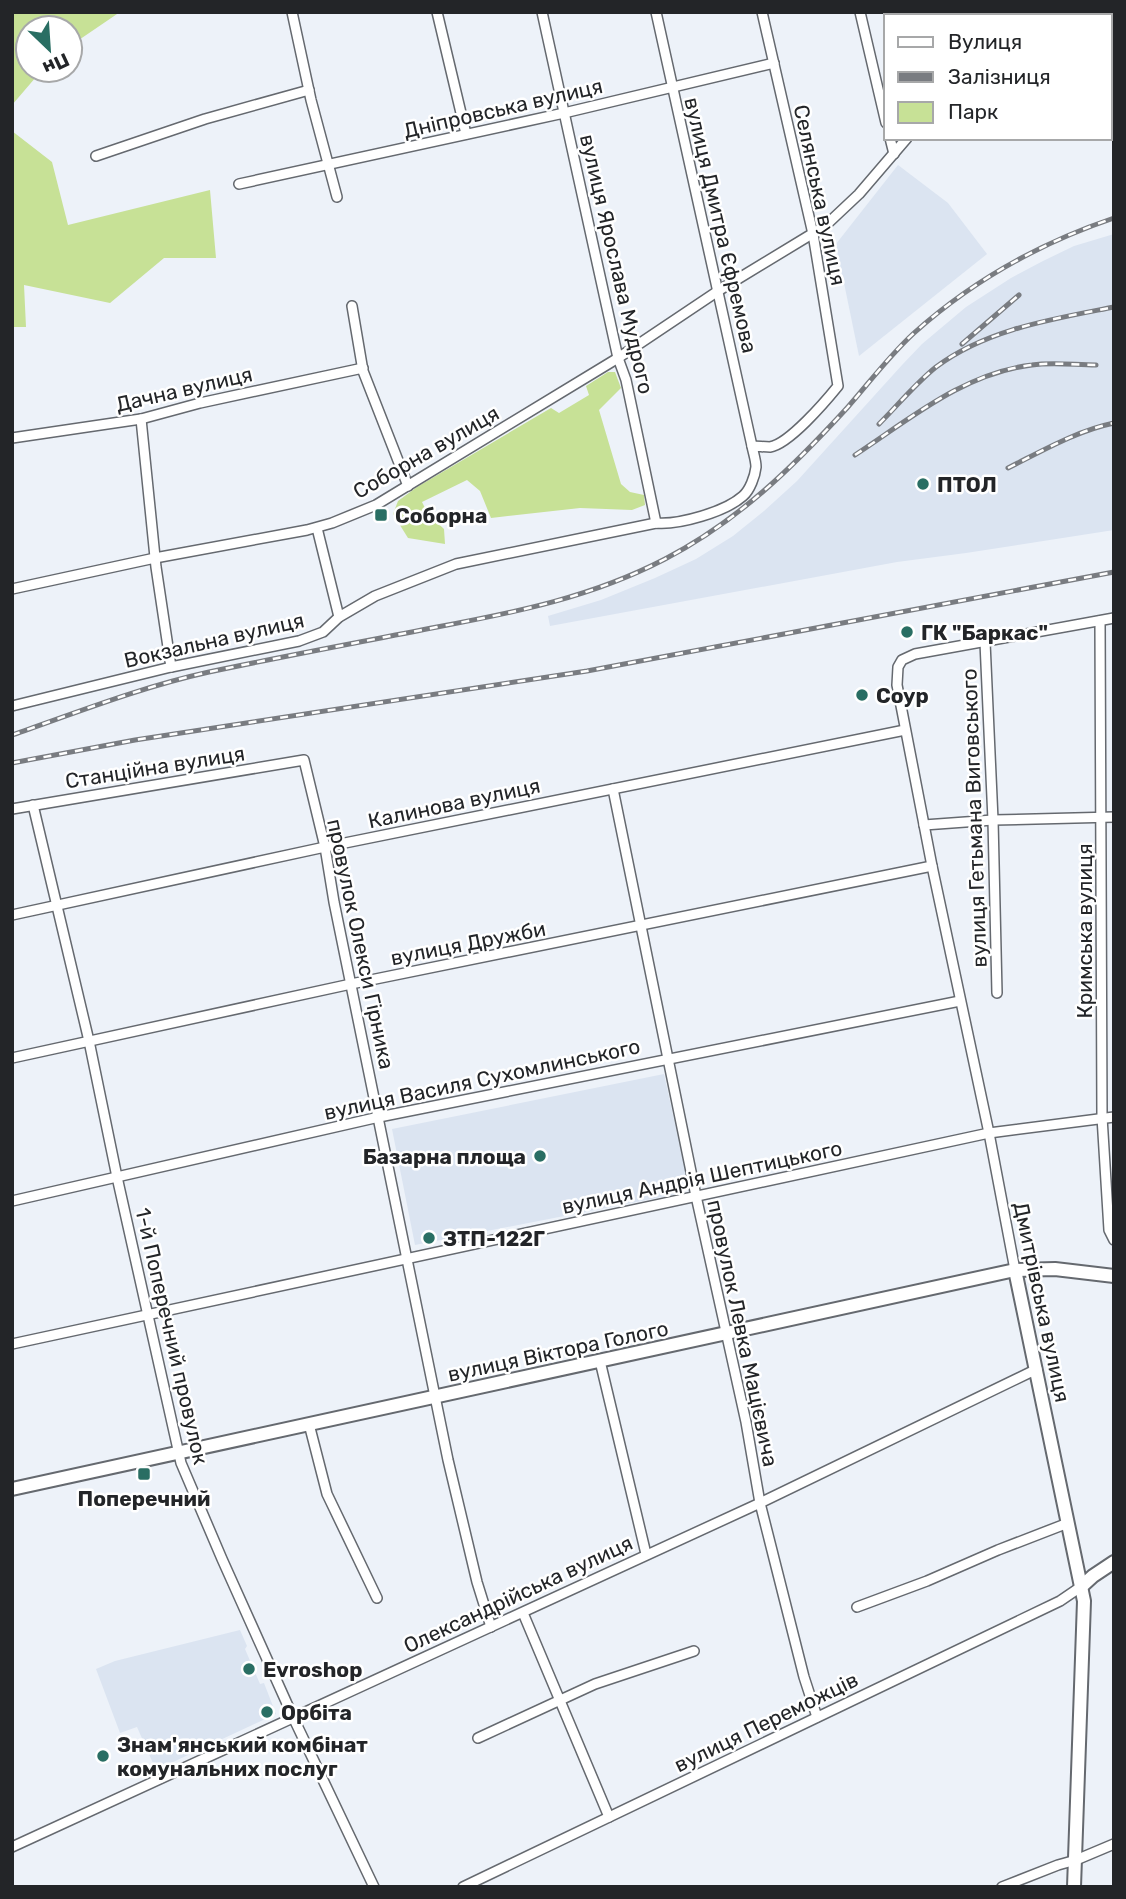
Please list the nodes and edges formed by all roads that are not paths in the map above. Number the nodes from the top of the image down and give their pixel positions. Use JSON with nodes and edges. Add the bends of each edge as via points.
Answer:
{"nodes":[{"id":1,"x":292,"y":12,"type":"edge"},
{"id":2,"x":437,"y":12,"type":"edge"},
{"id":3,"x":542,"y":12,"type":"edge"},
{"id":4,"x":656,"y":12,"type":"edge"},
{"id":5,"x":762,"y":12,"type":"edge"},
{"id":6,"x":860,"y":12,"type":"edge"},
{"id":7,"x":774,"y":63,"type":"junction"},
{"id":8,"x":672,"y":87,"type":"junction"},
{"id":9,"x":309,"y":90,"type":"junction"},
{"id":10,"x":564,"y":113,"type":"junction"},
{"id":11,"x":884,"y":114,"type":"edge"},
{"id":12,"x":466,"y":134,"type":"junction"},
{"id":13,"x":890,"y":140,"type":"edge"},
{"id":14,"x":905,"y":140,"type":"edge"},
{"id":15,"x":894,"y":154,"type":"junction"},
{"id":16,"x":96,"y":156,"type":"dead end"},
{"id":17,"x":329,"y":164,"type":"junction"},
{"id":18,"x":239,"y":184,"type":"dead end"},
{"id":19,"x":337,"y":197,"type":"dead end"},
{"id":20,"x":813,"y":234,"type":"junction"},
{"id":21,"x":718,"y":291,"type":"junction"},
{"id":22,"x":352,"y":306,"type":"dead end"},
{"id":23,"x":618,"y":358,"type":"junction"},
{"id":24,"x":363,"y":368,"type":"junction"},
{"id":25,"x":141,"y":419,"type":"junction"},
{"id":26,"x":12,"y":438,"type":"edge"},
{"id":27,"x":752,"y":446,"type":"junction"},
{"id":28,"x":408,"y":486,"type":"junction"},
{"id":29,"x":656,"y":523,"type":"junction"},
{"id":30,"x":317,"y":528,"type":"junction"},
{"id":31,"x":155,"y":558,"type":"junction"},
{"id":32,"x":12,"y":589,"type":"edge"},
{"id":33,"x":339,"y":617,"type":"junction"},
{"id":34,"x":1114,"y":618,"type":"edge"},
{"id":35,"x":1100,"y":621,"type":"junction"},
{"id":36,"x":985,"y":642,"type":"junction"},
{"id":37,"x":171,"y":667,"type":"junction"},
{"id":38,"x":12,"y":706,"type":"edge"},
{"id":39,"x":905,"y":730,"type":"junction"},
{"id":40,"x":304,"y":760,"type":"joint"},
{"id":41,"x":613,"y":789,"type":"junction"},
{"id":42,"x":33,"y":805,"type":"junction"},
{"id":43,"x":12,"y":809,"type":"edge"},
{"id":44,"x":1101,"y":817,"type":"junction"},
{"id":45,"x":1114,"y":817,"type":"edge"},
{"id":46,"x":993,"y":820,"type":"junction"},
{"id":47,"x":923,"y":825,"type":"junction"},
{"id":48,"x":325,"y":847,"type":"junction"},
{"id":49,"x":932,"y":866,"type":"junction"},
{"id":50,"x":58,"y":906,"type":"junction"},
{"id":51,"x":12,"y":915,"type":"edge"},
{"id":52,"x":640,"y":925,"type":"junction"},
{"id":53,"x":351,"y":984,"type":"junction"},
{"id":54,"x":997,"y":993,"type":"dead end"},
{"id":55,"x":960,"y":1001,"type":"junction"},
{"id":56,"x":89,"y":1041,"type":"junction"},
{"id":57,"x":12,"y":1058,"type":"edge"},
{"id":58,"x":668,"y":1059,"type":"junction"},
{"id":59,"x":379,"y":1117,"type":"junction"},
{"id":60,"x":1102,"y":1117,"type":"junction"},
{"id":61,"x":1114,"y":1117,"type":"edge"},
{"id":62,"x":989,"y":1133,"type":"junction"},
{"id":63,"x":117,"y":1177,"type":"junction"},
{"id":64,"x":696,"y":1196,"type":"junction"},
{"id":65,"x":12,"y":1201,"type":"edge"},
{"id":66,"x":1114,"y":1240,"type":"edge"},
{"id":67,"x":406,"y":1258,"type":"junction"},
{"id":68,"x":1015,"y":1270,"type":"junction"},
{"id":69,"x":1114,"y":1276,"type":"edge"},
{"id":70,"x":148,"y":1315,"type":"junction"},
{"id":71,"x":727,"y":1333,"type":"junction"},
{"id":72,"x":12,"y":1344,"type":"edge"},
{"id":73,"x":600,"y":1361,"type":"junction"},
{"id":74,"x":1037,"y":1369,"type":"junction"},
{"id":75,"x":436,"y":1397,"type":"junction"},
{"id":76,"x":310,"y":1424,"type":"junction"},
{"id":77,"x":179,"y":1453,"type":"junction"},
{"id":78,"x":12,"y":1489,"type":"edge"},
{"id":79,"x":760,"y":1503,"type":"junction"},
{"id":80,"x":1068,"y":1522,"type":"junction"},
{"id":81,"x":646,"y":1554,"type":"junction"},
{"id":82,"x":1114,"y":1562,"type":"edge"},
{"id":83,"x":1082,"y":1586,"type":"junction"},
{"id":84,"x":377,"y":1598,"type":"dead end"},
{"id":85,"x":857,"y":1607,"type":"dead end"},
{"id":86,"x":523,"y":1613,"type":"junction"},
{"id":87,"x":491,"y":1627,"type":"junction"},
{"id":88,"x":694,"y":1651,"type":"dead end"},
{"id":89,"x":561,"y":1701,"type":"junction"},
{"id":90,"x":293,"y":1717,"type":"junction"},
{"id":91,"x":817,"y":1717,"type":"junction"},
{"id":92,"x":478,"y":1738,"type":"dead end"},
{"id":93,"x":609,"y":1817,"type":"junction"},
{"id":94,"x":1114,"y":1843,"type":"edge"},
{"id":95,"x":12,"y":1847,"type":"edge"},
{"id":96,"x":1076,"y":1860,"type":"junction"},
{"id":97,"x":374,"y":1887,"type":"edge"},
{"id":98,"x":463,"y":1887,"type":"edge"},
{"id":99,"x":1002,"y":1887,"type":"edge"},
{"id":100,"x":1074,"y":1887,"type":"edge"}],
"edges":[{"from":1,"to":9,"type":"street"},
{"from":2,"to":12,"type":"street"},
{"from":3,"to":10,"type":"street","name":"вулиця Ярослава Мудрого"},
{"from":4,"to":8,"type":"street","name":"вулиця Дмитра Єфремова"},
{"from":5,"to":7,"type":"street","name":"Селянська вулиця"},
{"from":6,"to":11,"type":"street"},
{"from":7,"to":8,"type":"street","name":"Дніпровська вулиця"},
{"from":7,"to":20,"type":"street","name":"Селянська вулиця"},
{"from":8,"to":10,"type":"street","name":"Дніпровська вулиця"},
{"from":8,"to":21,"type":"street","name":"вулиця Дмитра Єфремова"},
{"from":9,"to":16,"type":"street"},
{"from":9,"to":17,"type":"street"},
{"from":10,"to":12,"type":"street","name":"Дніпровська вулиця"},
{"from":10,"to":23,"type":"street","name":"вулиця Ярослава Мудрого"},
{"from":12,"to":17,"type":"street","name":"Дніпровська вулиця"},
{"from":13,"to":15,"type":"street"},
{"from":14,"to":15,"type":"street","name":"Соборна вулиця"},
{"from":15,"to":20,"type":"street","name":"Соборна вулиця","via":[[846,208]]},
{"from":17,"to":18,"type":"street","name":"Дніпровська вулиця"},
{"from":17,"to":19,"type":"street"},
{"from":20,"to":21,"type":"street","name":"Соборна вулиця"},
{"from":20,"to":27,"type":"street","name":"Селянська вулиця","via":[[838,386],[788,438],[772,447]]},
{"from":21,"to":23,"type":"street","name":"Соборна вулиця"},
{"from":21,"to":27,"type":"street","name":"вулиця Дмитра Єфремова"},
{"from":22,"to":24,"type":"street"},
{"from":23,"to":28,"type":"street","name":"Соборна вулиця"},
{"from":23,"to":29,"type":"street","name":"вулиця Ярослава Мудрого"},
{"from":24,"to":25,"type":"street","name":"Дачна вулиця"},
{"from":24,"to":28,"type":"street"},
{"from":25,"to":26,"type":"street","name":"Дачна вулиця"},
{"from":25,"to":31,"type":"street"},
{"from":27,"to":29,"type":"street","name":"вулиця Дмитра Єфремова","via":[[756,466],[743,496],[702,517]]},
{"from":28,"to":30,"type":"street","name":"Соборна вулиця"},
{"from":29,"to":33,"type":"street","name":"Вокзальна вулиця","via":[[456,564],[375,596]]},
{"from":30,"to":31,"type":"street","name":"Соборна вулиця"},
{"from":30,"to":33,"type":"street"},
{"from":31,"to":32,"type":"street","name":"Соборна вулиця"},
{"from":31,"to":37,"type":"street"},
{"from":33,"to":37,"type":"street","name":"Вокзальна вулиця","via":[[323,632],[299,640]]},
{"from":34,"to":35,"type":"street"},
{"from":35,"to":36,"type":"street"},
{"from":35,"to":44,"type":"street","name":"Кримська вулиця"},
{"from":36,"to":39,"type":"street","via":[[902,660],[896,676]]},
{"from":36,"to":46,"type":"street","name":"вулиця Гетьмана Виговського"},
{"from":37,"to":38,"type":"street","name":"Вокзальна вулиця"},
{"from":39,"to":41,"type":"street","name":"Калинова вулиця"},
{"from":39,"to":47,"type":"street","name":"Дмитрівська вулиця"},
{"from":40,"to":42,"type":"street","name":"Станційна вулиця"},
{"from":40,"to":48,"type":"street","name":"провулок Олекси Гірника"},
{"from":41,"to":48,"type":"street","name":"Калинова вулиця"},
{"from":41,"to":52,"type":"street","name":"провулок Левка Мацієвича"},
{"from":42,"to":43,"type":"street","name":"Станційна вулиця"},
{"from":42,"to":50,"type":"street","name":"1-й Поперечний провулок"},
{"from":44,"to":45,"type":"street"},
{"from":44,"to":46,"type":"street"},
{"from":44,"to":60,"type":"street","name":"Кримська вулиця"},
{"from":46,"to":47,"type":"street"},
{"from":46,"to":54,"type":"street","name":"вулиця Гетьмана Виговського"},
{"from":47,"to":49,"type":"street","name":"Дмитрівська вулиця"},
{"from":48,"to":50,"type":"street","name":"Калинова вулиця"},
{"from":48,"to":53,"type":"street","name":"провулок Олекси Гірника"},
{"from":49,"to":52,"type":"street","name":"вулиця Дружби"},
{"from":49,"to":55,"type":"street","name":"Дмитрівська вулиця"},
{"from":50,"to":51,"type":"street","name":"Калинова вулиця"},
{"from":50,"to":56,"type":"street","name":"1-й Поперечний провулок"},
{"from":52,"to":53,"type":"street","name":"вулиця Дружби"},
{"from":52,"to":58,"type":"street","name":"провулок Левка Мацієвича"},
{"from":53,"to":56,"type":"street","name":"вулиця Дружби"},
{"from":53,"to":59,"type":"street","name":"провулок Олекси Гірника"},
{"from":55,"to":58,"type":"street","name":"вулиця Василя Сухомлинського"},
{"from":55,"to":62,"type":"street","name":"Дмитрівська вулиця"},
{"from":56,"to":57,"type":"street","name":"вулиця Дружби"},
{"from":56,"to":63,"type":"street","name":"1-й Поперечний провулок"},
{"from":58,"to":59,"type":"street","name":"вулиця Василя Сухомлинського"},
{"from":58,"to":64,"type":"street","name":"провулок Левка Мацієвича"},
{"from":59,"to":63,"type":"street","name":"вулиця Василя Сухомлинського"},
{"from":59,"to":67,"type":"street","name":"провулок Олекси Гірника"},
{"from":60,"to":61,"type":"street","name":"вулиця Андрія Шептицького"},
{"from":60,"to":62,"type":"street","name":"вулиця Андрія Шептицького"},
{"from":60,"to":66,"type":"street","name":"Кримська вулиця","via":[[1109,1230]]},
{"from":62,"to":64,"type":"street","name":"вулиця Андрія Шептицького"},
{"from":62,"to":68,"type":"street","name":"Дмитрівська вулиця"},
{"from":63,"to":65,"type":"street","name":"вулиця Василя Сухомлинського"},
{"from":63,"to":70,"type":"street","name":"1-й Поперечний провулок"},
{"from":64,"to":67,"type":"street","name":"вулиця Андрія Шептицького"},
{"from":64,"to":71,"type":"street","name":"провулок Левка Мацієвича"},
{"from":67,"to":70,"type":"street","name":"вулиця Андрія Шептицького"},
{"from":67,"to":75,"type":"street","name":"провулок Олекси Гірника"},
{"from":68,"to":69,"type":"main road","name":"вулиця Віктора Голого"},
{"from":68,"to":71,"type":"main road","name":"вулиця Віктора Голого"},
{"from":68,"to":74,"type":"main road","name":"Дмитрівська вулиця"},
{"from":70,"to":72,"type":"street","name":"вулиця Андрія Шептицького"},
{"from":70,"to":77,"type":"street","name":"1-й Поперечний провулок"},
{"from":71,"to":73,"type":"main road","name":"вулиця Віктора Голого"},
{"from":71,"to":79,"type":"street","name":"провулок Левка Мацієвича"},
{"from":73,"to":75,"type":"main road","name":"вулиця Віктора Голого"},
{"from":73,"to":81,"type":"street"},
{"from":74,"to":79,"type":"street","name":"Олександрійська вулиця"},
{"from":74,"to":80,"type":"main road","name":"Дмитрівська вулиця"},
{"from":75,"to":76,"type":"main road","name":"вулиця Віктора Голого"},
{"from":75,"to":87,"type":"street","name":"провулок Олекси Гірника"},
{"from":76,"to":77,"type":"main road","name":"вулиця Віктора Голого"},
{"from":76,"to":84,"type":"street","via":[[327,1494]]},
{"from":77,"to":78,"type":"main road","name":"вулиця Віктора Голого"},
{"from":77,"to":90,"type":"street","name":"1-й Поперечний провулок"},
{"from":79,"to":81,"type":"street","name":"Олександрійська вулиця"},
{"from":79,"to":91,"type":"street","name":"провулок Левка Мацієвича"},
{"from":80,"to":83,"type":"main road","name":"Дмитрівська вулиця"},
{"from":80,"to":85,"type":"street"},
{"from":81,"to":86,"type":"street","name":"Олександрійська вулиця"},
{"from":82,"to":83,"type":"main road"},
{"from":83,"to":91,"type":"street","name":"вулиця Переможців","via":[[1060,1601]]},
{"from":83,"to":96,"type":"main road","name":"Дмитрівська вулиця","via":[[1085,1616]]},
{"from":86,"to":87,"type":"street","name":"Олександрійська вулиця"},
{"from":86,"to":89,"type":"street"},
{"from":87,"to":90,"type":"street","name":"Олександрійська вулиця"},
{"from":88,"to":89,"type":"street","via":[[595,1684]]},
{"from":89,"to":92,"type":"street"},
{"from":89,"to":93,"type":"street"},
{"from":90,"to":95,"type":"street","name":"Олександрійська вулиця"},
{"from":90,"to":97,"type":"street","name":"1-й Поперечний провулок"},
{"from":91,"to":93,"type":"street","name":"вулиця Переможців"},
{"from":93,"to":98,"type":"street","name":"вулиця Переможців"},
{"from":94,"to":96,"type":"street"},
{"from":96,"to":99,"type":"street"},
{"from":96,"to":100,"type":"main road","name":"Дмитрівська вулиця"}]}
